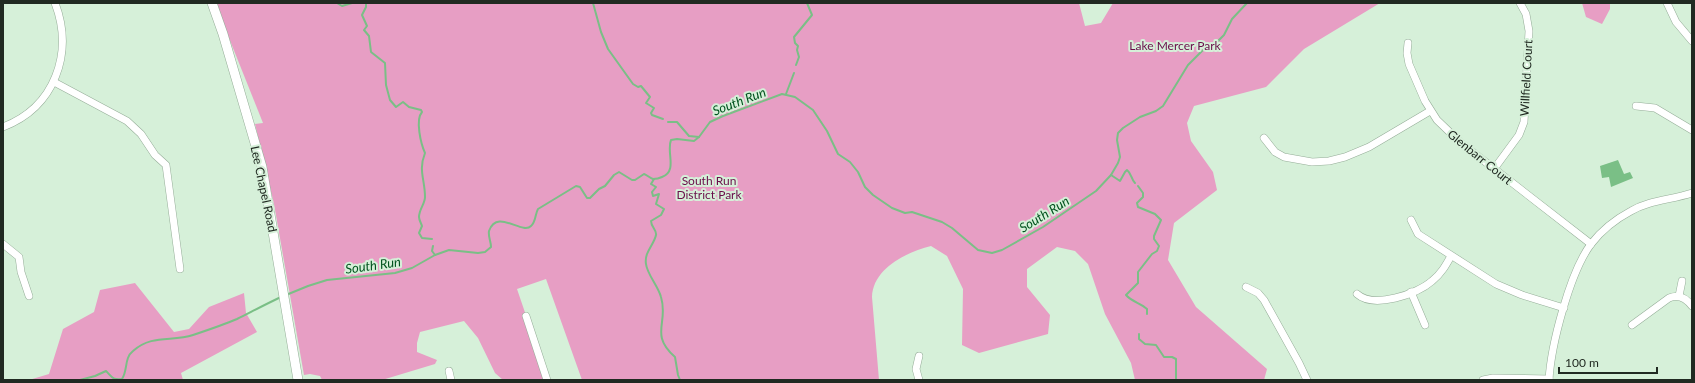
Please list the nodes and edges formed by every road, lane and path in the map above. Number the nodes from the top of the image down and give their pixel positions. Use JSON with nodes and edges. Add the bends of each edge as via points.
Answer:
{"nodes":[{"id":1,"x":55,"y":3,"type":"edge"},
{"id":2,"x":212,"y":3,"type":"edge"},
{"id":3,"x":1520,"y":3,"type":"edge"},
{"id":4,"x":1667,"y":3,"type":"edge"},
{"id":5,"x":1692,"y":41,"type":"edge"},
{"id":6,"x":1408,"y":43,"type":"dead end"},
{"id":7,"x":54,"y":82,"type":"junction"},
{"id":8,"x":1636,"y":106,"type":"dead end"},
{"id":9,"x":1430,"y":111,"type":"junction"},
{"id":10,"x":3,"y":127,"type":"edge"},
{"id":11,"x":1692,"y":130,"type":"edge"},
{"id":12,"x":1264,"y":138,"type":"dead end"},
{"id":13,"x":1494,"y":169,"type":"junction"},
{"id":14,"x":1692,"y":193,"type":"edge"},
{"id":15,"x":1410,"y":220,"type":"dead end"},
{"id":16,"x":3,"y":244,"type":"edge"},
{"id":17,"x":1591,"y":244,"type":"junction"},
{"id":18,"x":1451,"y":256,"type":"junction"},
{"id":19,"x":180,"y":270,"type":"dead end"},
{"id":20,"x":1682,"y":281,"type":"dead end"},
{"id":21,"x":1246,"y":287,"type":"dead end"},
{"id":22,"x":1411,"y":292,"type":"junction"},
{"id":23,"x":1357,"y":294,"type":"dead end"},
{"id":24,"x":29,"y":296,"type":"dead end"},
{"id":25,"x":1679,"y":296,"type":"junction"},
{"id":26,"x":1692,"y":306,"type":"edge"},
{"id":27,"x":1564,"y":308,"type":"junction"},
{"id":28,"x":526,"y":316,"type":"dead end"},
{"id":29,"x":1425,"y":325,"type":"dead end"},
{"id":30,"x":1632,"y":325,"type":"dead end"},
{"id":31,"x":919,"y":356,"type":"dead end"},
{"id":32,"x":449,"y":371,"type":"dead end"},
{"id":33,"x":298,"y":380,"type":"edge"},
{"id":34,"x":451,"y":380,"type":"edge"},
{"id":35,"x":548,"y":380,"type":"edge"},
{"id":36,"x":919,"y":380,"type":"edge"},
{"id":37,"x":1307,"y":380,"type":"edge"},
{"id":38,"x":1484,"y":380,"type":"edge"},
{"id":39,"x":1549,"y":380,"type":"edge"}],
"edges":[{"from":1,"to":7,"type":"street","via":[[63,41]]},
{"from":2,"to":33,"type":"main road","name":"Lee Chapel Road","via":[[262,167]]},
{"from":3,"to":13,"type":"street","name":"Willfield Court","via":[[1526,14],[1529,31],[1524,122],[1519,135]]},
{"from":4,"to":5,"type":"street","via":[[1676,22]]},
{"from":6,"to":9,"type":"street","name":"Glenbarr Court","via":[[1408,61]]},
{"from":7,"to":10,"type":"street","via":[[34,108]]},
{"from":7,"to":19,"type":"street","via":[[127,121],[166,165]]},
{"from":8,"to":11,"type":"street","via":[[1655,108]]},
{"from":9,"to":12,"type":"street","via":[[1369,147],[1329,161],[1312,162],[1284,157],[1275,152]]},
{"from":9,"to":13,"type":"street","name":"Glenbarr Court","via":[[1451,135]]},
{"from":13,"to":17,"type":"street","name":"Glenbarr Court"},
{"from":14,"to":17,"type":"street","via":[[1632,210],[1614,221]]},
{"from":15,"to":18,"type":"street","via":[[1418,234]]},
{"from":16,"to":24,"type":"street","via":[[19,257]]},
{"from":17,"to":27,"type":"street","via":[[1575,274]]},
{"from":18,"to":22,"type":"street","via":[[1435,278]]},
{"from":18,"to":27,"type":"street","via":[[1507,290]]},
{"from":20,"to":25,"type":"street"},
{"from":21,"to":37,"type":"street","via":[[1258,293],[1264,300]]},
{"from":22,"to":23,"type":"street","via":[[1384,300],[1363,299]]},
{"from":22,"to":29,"type":"street"},
{"from":25,"to":26,"type":"street"},
{"from":25,"to":30,"type":"street","via":[[1669,298]]},
{"from":27,"to":39,"type":"street"},
{"from":28,"to":35,"type":"street"},
{"from":31,"to":36,"type":"street","via":[[916,369]]},
{"from":32,"to":34,"type":"street"},
{"from":38,"to":39,"type":"street"}]}
